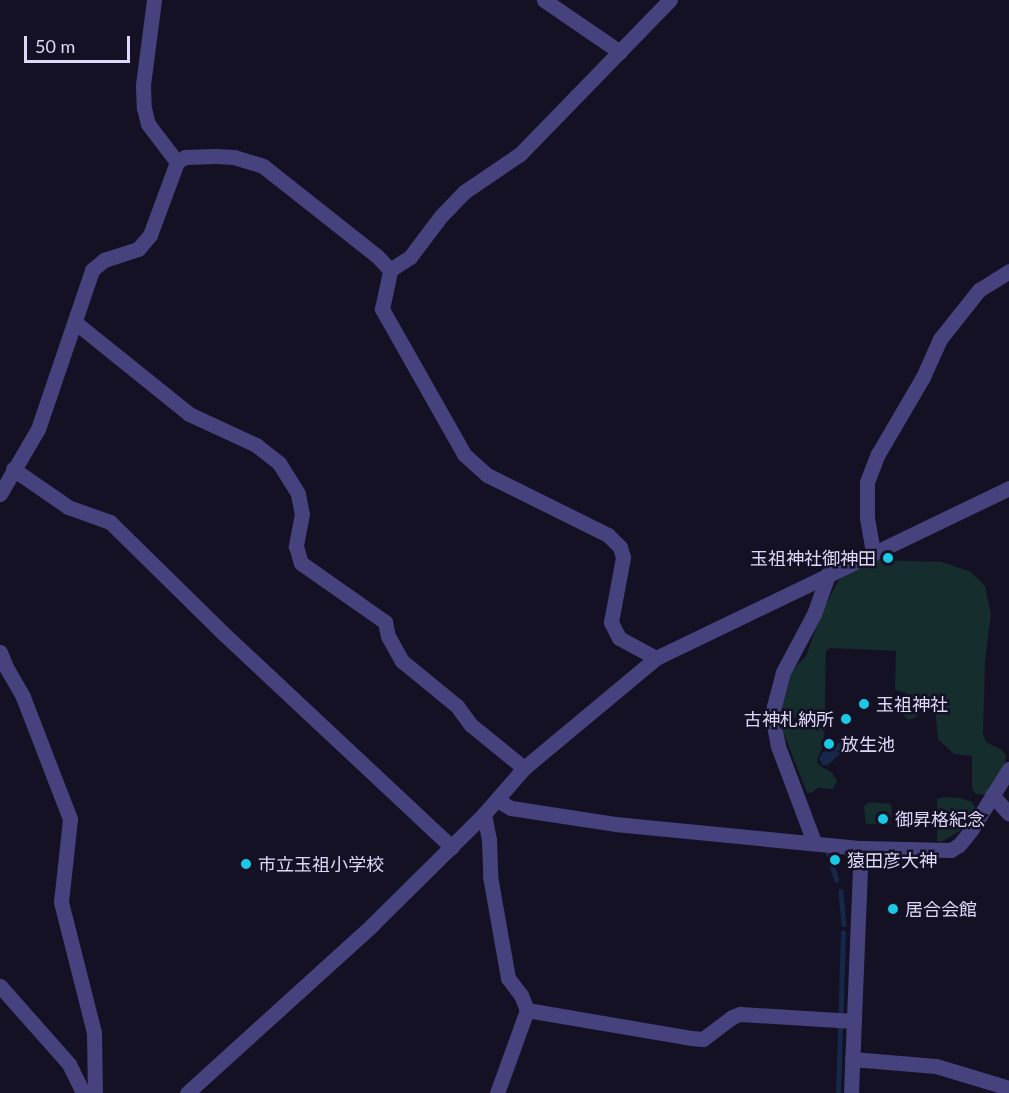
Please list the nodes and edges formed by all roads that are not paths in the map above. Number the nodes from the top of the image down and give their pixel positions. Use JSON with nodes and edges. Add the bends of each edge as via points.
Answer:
{"nodes":[{"id":1,"x":154,"y":0,"type":"edge"},
{"id":2,"x":544,"y":0,"type":"edge"},
{"id":3,"x":670,"y":0,"type":"edge"},
{"id":4,"x":620,"y":52,"type":"junction"},
{"id":5,"x":177,"y":162,"type":"junction"},
{"id":6,"x":390,"y":270,"type":"junction"},
{"id":7,"x":1009,"y":271,"type":"edge"},
{"id":8,"x":76,"y":323,"type":"junction"},
{"id":9,"x":13,"y":469,"type":"junction"},
{"id":10,"x":1009,"y":488,"type":"edge"},
{"id":11,"x":0,"y":494,"type":"edge"},
{"id":12,"x":873,"y":552,"type":"junction"},
{"id":13,"x":829,"y":572,"type":"junction"},
{"id":14,"x":0,"y":652,"type":"edge"},
{"id":15,"x":656,"y":658,"type":"junction"},
{"id":16,"x":524,"y":768,"type":"junction"},
{"id":17,"x":1009,"y":769,"type":"edge"},
{"id":18,"x":992,"y":795,"type":"junction"},
{"id":19,"x":497,"y":800,"type":"junction"},
{"id":20,"x":484,"y":814,"type":"junction"},
{"id":21,"x":1009,"y":814,"type":"edge"},
{"id":22,"x":814,"y":842,"type":"junction"},
{"id":23,"x":452,"y":847,"type":"junction"},
{"id":24,"x":861,"y":849,"type":"junction"},
{"id":25,"x":0,"y":986,"type":"edge"},
{"id":26,"x":527,"y":1010,"type":"junction"},
{"id":27,"x":854,"y":1021,"type":"junction"},
{"id":28,"x":852,"y":1059,"type":"junction"},
{"id":29,"x":1009,"y":1088,"type":"edge"},
{"id":30,"x":83,"y":1093,"type":"edge"},
{"id":31,"x":95,"y":1093,"type":"edge"},
{"id":32,"x":187,"y":1093,"type":"edge"},
{"id":33,"x":497,"y":1093,"type":"edge"},
{"id":34,"x":851,"y":1093,"type":"edge"}],
"edges":[{"from":1,"to":5,"type":"street","via":[[143,85],[144,108],[148,124]]},
{"from":2,"to":4,"type":"street"},
{"from":3,"to":4,"type":"street"},
{"from":4,"to":6,"type":"street","via":[[520,154],[464,192],[410,257]]},
{"from":5,"to":6,"type":"street","via":[[185,157],[234,157],[262,166]]},
{"from":5,"to":8,"type":"street","via":[[150,235],[138,249],[104,260],[92,270]]},
{"from":6,"to":15,"type":"street","via":[[382,300],[385,318],[464,454],[487,475],[608,536],[620,547],[623,557],[611,622],[619,638]]},
{"from":7,"to":12,"type":"street","via":[[979,290],[940,339],[923,377],[878,454],[867,482]]},
{"from":8,"to":9,"type":"street","via":[[38,429]]},
{"from":8,"to":16,"type":"street","via":[[189,414],[256,445],[279,463],[298,494],[302,514],[296,546],[301,563],[385,622],[402,661]]},
{"from":9,"to":11,"type":"street"},
{"from":9,"to":23,"type":"street","via":[[68,507],[110,522]]},
{"from":10,"to":12,"type":"street"},
{"from":12,"to":13,"type":"street"},
{"from":13,"to":15,"type":"street"},
{"from":13,"to":22,"type":"street","via":[[814,614],[783,672],[773,708],[778,746]]},
{"from":14,"to":31,"type":"street","via":[[23,697],[70,819],[61,902],[94,1032]]},
{"from":15,"to":16,"type":"street"},
{"from":16,"to":19,"type":"street"},
{"from":17,"to":18,"type":"street"},
{"from":18,"to":21,"type":"street"},
{"from":18,"to":24,"type":"street","via":[[971,830],[951,850]]},
{"from":19,"to":20,"type":"street"},
{"from":19,"to":22,"type":"street","via":[[511,808],[615,824]]},
{"from":20,"to":23,"type":"street"},
{"from":20,"to":26,"type":"street","via":[[490,876],[508,978],[521,994]]},
{"from":22,"to":24,"type":"street"},
{"from":23,"to":32,"type":"street"},
{"from":24,"to":27,"type":"street"},
{"from":25,"to":30,"type":"street","via":[[69,1064]]},
{"from":26,"to":27,"type":"street","via":[[703,1039],[740,1014]]},
{"from":26,"to":33,"type":"street"},
{"from":27,"to":28,"type":"street"},
{"from":28,"to":29,"type":"street","via":[[936,1066]]},
{"from":28,"to":34,"type":"street"}]}
